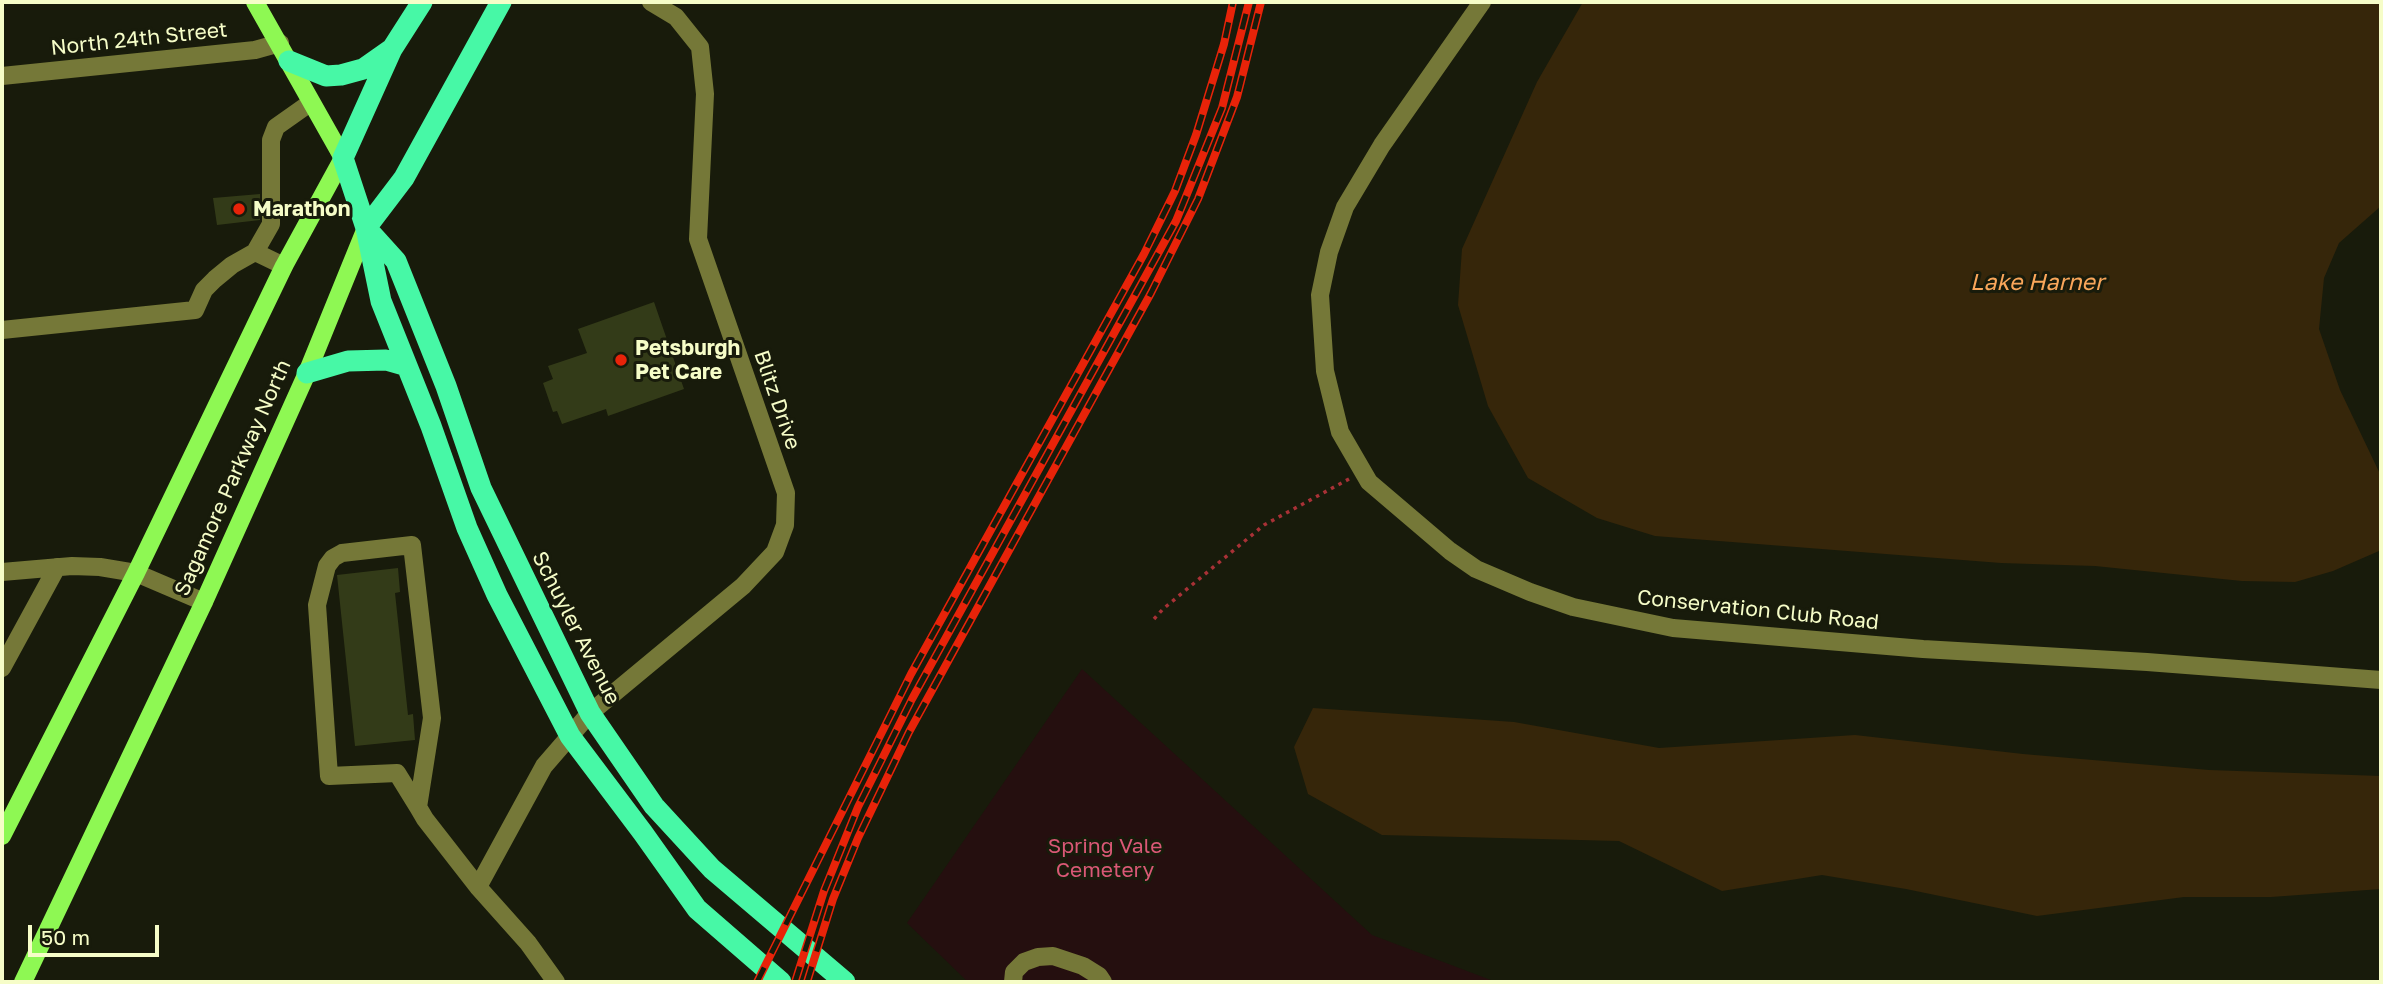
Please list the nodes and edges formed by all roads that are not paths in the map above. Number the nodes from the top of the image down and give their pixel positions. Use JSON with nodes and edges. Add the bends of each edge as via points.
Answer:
{"nodes":[{"id":1,"x":255,"y":2,"type":"edge"},
{"id":2,"x":422,"y":2,"type":"edge"},
{"id":3,"x":501,"y":2,"type":"edge"},
{"id":4,"x":651,"y":2,"type":"edge"},
{"id":5,"x":1482,"y":2,"type":"edge"},
{"id":6,"x":392,"y":49,"type":"junction"},
{"id":7,"x":285,"y":52,"type":"junction"},
{"id":8,"x":2,"y":76,"type":"edge"},
{"id":9,"x":310,"y":103,"type":"junction"},
{"id":10,"x":343,"y":158,"type":"junction"},
{"id":11,"x":366,"y":228,"type":"junction"},
{"id":12,"x":255,"y":252,"type":"junction"},
{"id":13,"x":284,"y":266,"type":"junction"},
{"id":14,"x":2,"y":330,"type":"edge"},
{"id":15,"x":407,"y":366,"type":"junction"},
{"id":16,"x":307,"y":373,"type":"junction"},
{"id":17,"x":57,"y":567,"type":"junction"},
{"id":18,"x":2,"y":572,"type":"edge"},
{"id":19,"x":136,"y":573,"type":"junction"},
{"id":20,"x":204,"y":602,"type":"junction"},
{"id":21,"x":2,"y":668,"type":"edge"},
{"id":22,"x":2381,"y":680,"type":"edge"},
{"id":23,"x":590,"y":713,"type":"junction"},
{"id":24,"x":570,"y":736,"type":"junction"},
{"id":25,"x":418,"y":807,"type":"junction"},
{"id":26,"x":2,"y":836,"type":"edge"},
{"id":27,"x":478,"y":887,"type":"junction"},
{"id":28,"x":23,"y":982,"type":"edge"},
{"id":29,"x":555,"y":982,"type":"edge"},
{"id":30,"x":781,"y":982,"type":"edge"},
{"id":31,"x":845,"y":982,"type":"edge"},
{"id":32,"x":1013,"y":982,"type":"edge"},
{"id":33,"x":1104,"y":982,"type":"edge"}],
"edges":[{"from":1,"to":7,"type":"main road","name":"Schuyler Avenue"},
{"from":2,"to":6,"type":"highway","name":"Sagamore Parkway North"},
{"from":3,"to":11,"type":"highway","name":"Sagamore Parkway North","via":[[404,178]]},
{"from":4,"to":23,"type":"street","name":"Blitz Drive","via":[[676,18],[700,47],[705,94],[698,239],[786,493],[785,525],[775,552],[743,586]]},
{"from":5,"to":22,"type":"street","name":"Conservation Club Road","via":[[1424,82],[1345,207],[1320,295],[1325,371],[1340,432],[1369,482],[1413,522],[1476,569],[1530,592],[1573,607],[1673,628]]},
{"from":6,"to":7,"type":"highway","via":[[363,69],[326,76]]},
{"from":6,"to":10,"type":"highway","name":"Sagamore Parkway North"},
{"from":7,"to":8,"type":"street","name":"North 24th Street","via":[[255,50]]},
{"from":7,"to":9,"type":"main road","name":"Schuyler Avenue"},
{"from":9,"to":10,"type":"main road","name":"Schuyler Avenue"},
{"from":9,"to":12,"type":"street","via":[[276,127],[271,140],[271,224]]},
{"from":10,"to":11,"type":"highway","name":"Schuyler Avenue"},
{"from":10,"to":13,"type":"main road","name":"Sagamore Parkway North"},
{"from":11,"to":15,"type":"highway","name":"Schuyler Avenue","via":[[381,301]]},
{"from":11,"to":16,"type":"main road","name":"Sagamore Parkway North"},
{"from":11,"to":23,"type":"highway","name":"Schuyler Avenue","via":[[396,261],[481,488]]},
{"from":12,"to":13,"type":"street"},
{"from":12,"to":14,"type":"street","via":[[209,285],[195,310]]},
{"from":13,"to":19,"type":"main road","name":"Sagamore Parkway North"},
{"from":15,"to":16,"type":"highway","via":[[386,360],[348,361]]},
{"from":15,"to":24,"type":"highway","name":"Schuyler Avenue","via":[[467,528]]},
{"from":16,"to":20,"type":"main road","name":"Sagamore Parkway North"},
{"from":17,"to":18,"type":"street"},
{"from":17,"to":19,"type":"street"},
{"from":17,"to":21,"type":"street"},
{"from":19,"to":20,"type":"street"},
{"from":19,"to":26,"type":"main road","name":"Sagamore Parkway North"},
{"from":20,"to":28,"type":"main road","name":"Sagamore Parkway North"},
{"from":23,"to":24,"type":"street","name":"Blitz Drive"},
{"from":23,"to":31,"type":"highway","name":"Schuyler Avenue","via":[[654,806],[712,869]]},
{"from":24,"to":27,"type":"street","name":"Blitz Drive","via":[[544,766]]},
{"from":24,"to":30,"type":"highway","name":"Schuyler Avenue","via":[[697,909]]},
{"from":25,"to":25,"type":"street","via":[[397,773],[329,776],[317,605],[327,566],[342,553],[412,545],[432,718]]},
{"from":25,"to":27,"type":"street"},
{"from":27,"to":29,"type":"street","via":[[528,943]]},
{"from":32,"to":33,"type":"street","via":[[1014,972],[1038,957],[1083,966]]}]}
